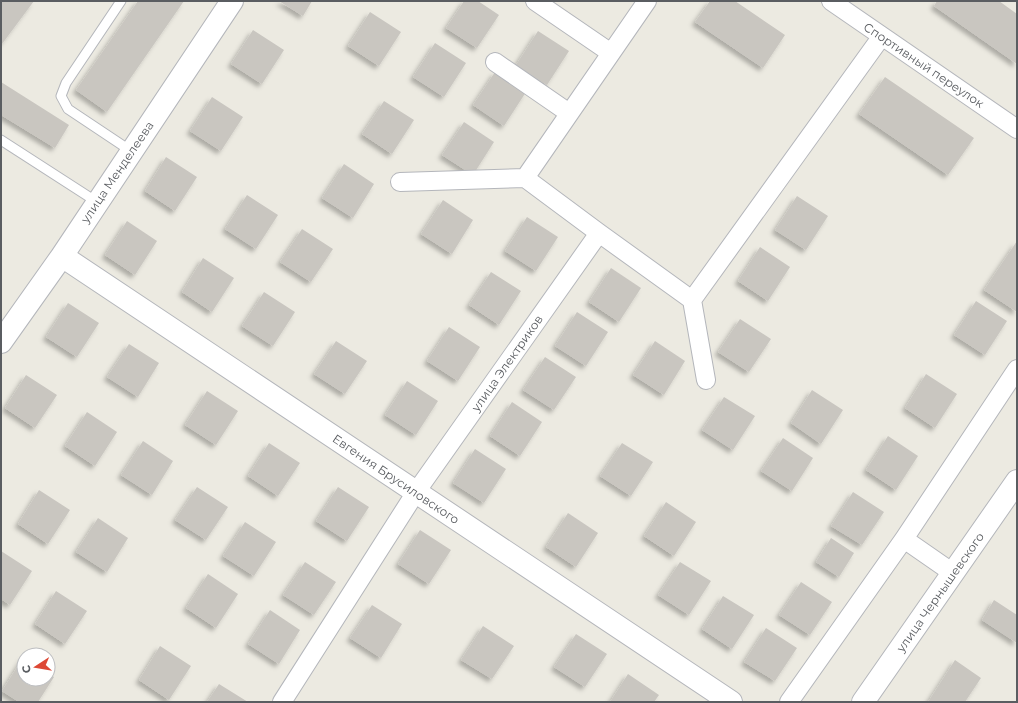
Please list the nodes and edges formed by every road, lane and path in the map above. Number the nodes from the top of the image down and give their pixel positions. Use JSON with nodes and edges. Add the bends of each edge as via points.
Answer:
{"nodes":[{"id":1,"x":121,"y":1,"type":"edge"},
{"id":2,"x":232,"y":1,"type":"edge"},
{"id":3,"x":535,"y":1,"type":"edge"},
{"id":4,"x":647,"y":1,"type":"edge"},
{"id":5,"x":831,"y":1,"type":"edge"},
{"id":6,"x":882,"y":36,"type":"junction"},
{"id":7,"x":611,"y":53,"type":"junction"},
{"id":8,"x":495,"y":62,"type":"dead end"},
{"id":9,"x":569,"y":113,"type":"junction"},
{"id":10,"x":1017,"y":128,"type":"edge"},
{"id":11,"x":1,"y":140,"type":"edge"},
{"id":12,"x":131,"y":151,"type":"junction"},
{"id":13,"x":525,"y":178,"type":"junction"},
{"id":14,"x":400,"y":182,"type":"dead end"},
{"id":15,"x":97,"y":202,"type":"junction"},
{"id":16,"x":598,"y":233,"type":"junction"},
{"id":17,"x":62,"y":256,"type":"junction"},
{"id":18,"x":692,"y":300,"type":"junction"},
{"id":19,"x":1,"y":342,"type":"edge"},
{"id":20,"x":1017,"y":369,"type":"edge"},
{"id":21,"x":706,"y":380,"type":"dead end"},
{"id":22,"x":1017,"y":481,"type":"edge"},
{"id":23,"x":416,"y":492,"type":"junction"},
{"id":24,"x":904,"y":539,"type":"junction"},
{"id":25,"x":953,"y":573,"type":"junction"},
{"id":26,"x":282,"y":702,"type":"edge"},
{"id":27,"x":731,"y":702,"type":"edge"},
{"id":28,"x":789,"y":702,"type":"edge"},
{"id":29,"x":863,"y":702,"type":"edge"}],
"edges":[{"from":1,"to":12,"type":"lane","via":[[66,83],[61,96],[68,109]]},
{"from":2,"to":12,"type":"street","name":"улица Менделеева"},
{"from":3,"to":7,"type":"street"},
{"from":4,"to":7,"type":"street"},
{"from":5,"to":6,"type":"street","name":"Спортивный переулок"},
{"from":6,"to":10,"type":"street","name":"Спортивный переулок"},
{"from":6,"to":18,"type":"street"},
{"from":7,"to":9,"type":"street"},
{"from":8,"to":9,"type":"street"},
{"from":9,"to":13,"type":"street"},
{"from":11,"to":15,"type":"lane"},
{"from":12,"to":15,"type":"street","name":"улица Менделеева"},
{"from":13,"to":14,"type":"street"},
{"from":13,"to":16,"type":"street"},
{"from":15,"to":17,"type":"street","name":"улица Менделеева"},
{"from":16,"to":18,"type":"street"},
{"from":16,"to":23,"type":"street","name":"улица Электриков"},
{"from":17,"to":19,"type":"street","name":"улица Менделеева"},
{"from":17,"to":23,"type":"street","name":"Евгения Брусиловского"},
{"from":18,"to":21,"type":"street"},
{"from":20,"to":24,"type":"street"},
{"from":22,"to":25,"type":"street","name":"улица Чернышевского"},
{"from":23,"to":26,"type":"street","name":"улица Электриков"},
{"from":23,"to":27,"type":"street","name":"Евгения Брусиловского"},
{"from":24,"to":25,"type":"street"},
{"from":24,"to":28,"type":"street"},
{"from":25,"to":29,"type":"street","name":"улица Чернышевского"}]}
